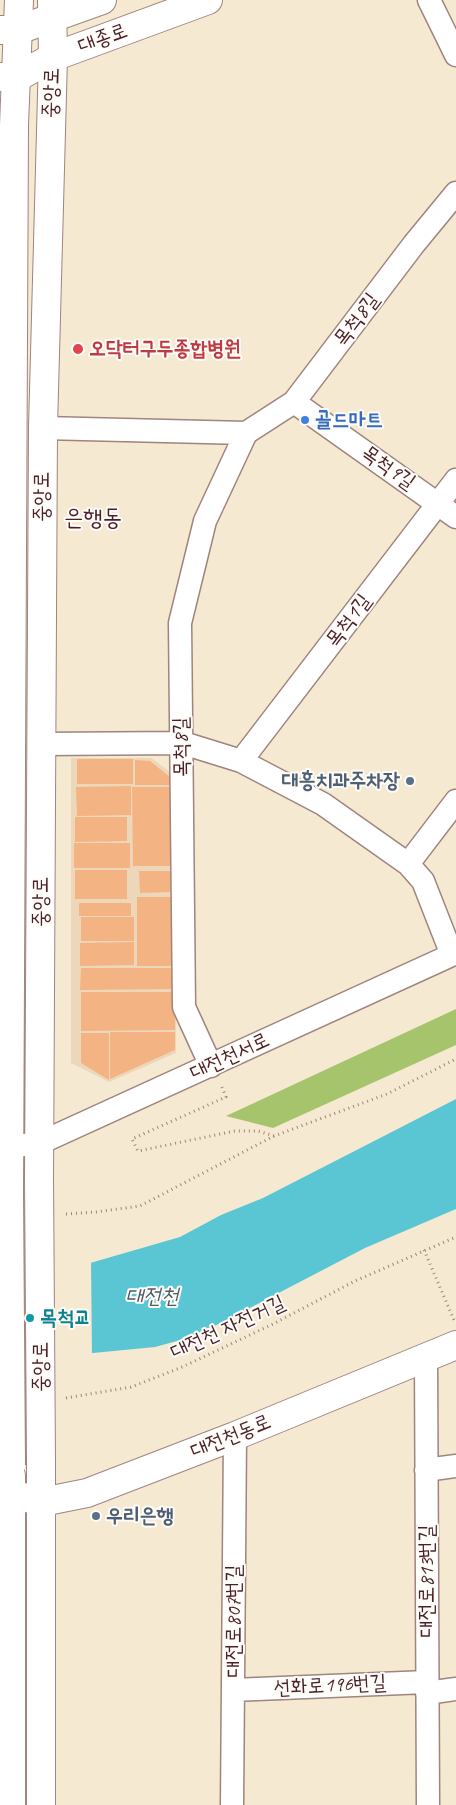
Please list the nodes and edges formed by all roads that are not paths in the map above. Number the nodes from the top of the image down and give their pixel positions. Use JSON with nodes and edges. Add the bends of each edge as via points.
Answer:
{"nodes":[{"id":1,"x":19,"y":0,"type":"edge"},
{"id":2,"x":102,"y":0,"type":"edge"},
{"id":3,"x":208,"y":0,"type":"edge"},
{"id":4,"x":429,"y":0,"type":"edge"},
{"id":5,"x":52,"y":9,"type":"edge"},
{"id":6,"x":9,"y":30,"type":"edge"},
{"id":7,"x":456,"y":55,"type":"edge"},
{"id":8,"x":53,"y":57,"type":"junction"},
{"id":9,"x":8,"y":78,"type":"edge"},
{"id":10,"x":456,"y":193,"type":"edge"},
{"id":11,"x":294,"y":402,"type":"junction"},
{"id":12,"x":6,"y":427,"type":"edge"},
{"id":13,"x":43,"y":428,"type":"junction"},
{"id":14,"x":246,"y":433,"type":"junction"},
{"id":15,"x":456,"y":480,"type":"edge"},
{"id":16,"x":438,"y":504,"type":"junction"},
{"id":17,"x":456,"y":518,"type":"edge"},
{"id":18,"x":6,"y":742,"type":"edge"},
{"id":19,"x":182,"y":742,"type":"junction"},
{"id":20,"x":42,"y":744,"type":"junction"},
{"id":21,"x":241,"y":761,"type":"junction"},
{"id":22,"x":456,"y":801,"type":"edge"},
{"id":23,"x":408,"y":864,"type":"junction"},
{"id":24,"x":454,"y":954,"type":"edge"},
{"id":25,"x":5,"y":986,"type":"edge"},
{"id":26,"x":211,"y":1066,"type":"junction"},
{"id":27,"x":40,"y":1142,"type":"junction"},
{"id":28,"x":4,"y":1148,"type":"edge"},
{"id":29,"x":456,"y":1345,"type":"edge"},
{"id":30,"x":426,"y":1356,"type":"junction"},
{"id":31,"x":235,"y":1436,"type":"junction"},
{"id":32,"x":456,"y":1466,"type":"edge"},
{"id":33,"x":426,"y":1470,"type":"junction"},
{"id":34,"x":6,"y":1494,"type":"edge"},
{"id":35,"x":42,"y":1502,"type":"junction"},
{"id":36,"x":427,"y":1687,"type":"junction"},
{"id":37,"x":456,"y":1689,"type":"edge"},
{"id":38,"x":233,"y":1690,"type":"junction"},
{"id":39,"x":11,"y":1805,"type":"edge"},
{"id":40,"x":41,"y":1805,"type":"edge"},
{"id":41,"x":232,"y":1805,"type":"edge"},
{"id":42,"x":428,"y":1805,"type":"edge"}],
"edges":[{"from":1,"to":6,"type":"main road","name":"중앙로"},
{"from":2,"to":5,"type":"main road","name":"대종로"},
{"from":3,"to":8,"type":"main road","name":"대종로"},
{"from":4,"to":7,"type":"street"},
{"from":5,"to":6,"type":"main road","name":"대종로"},
{"from":5,"to":8,"type":"main road","name":"중앙로"},
{"from":6,"to":9,"type":"main road","name":"중앙로"},
{"from":8,"to":9,"type":"main road","name":"대종로"},
{"from":8,"to":13,"type":"main road","name":"중앙로"},
{"from":9,"to":12,"type":"main road","name":"중앙로","via":[[14,135]]},
{"from":10,"to":11,"type":"street","name":"목척8길"},
{"from":11,"to":14,"type":"street","name":"목척8길"},
{"from":11,"to":16,"type":"street","name":"목척9길"},
{"from":12,"to":18,"type":"main road","name":"중앙로"},
{"from":13,"to":14,"type":"street"},
{"from":13,"to":20,"type":"main road","name":"중앙로"},
{"from":14,"to":19,"type":"street","name":"목척8길","via":[[205,521],[180,623]]},
{"from":15,"to":16,"type":"street","name":"목척1길"},
{"from":16,"to":17,"type":"street","name":"목척9길"},
{"from":16,"to":21,"type":"street","name":"목척1길"},
{"from":18,"to":25,"type":"main road","name":"중앙로"},
{"from":19,"to":20,"type":"street"},
{"from":19,"to":21,"type":"street"},
{"from":19,"to":26,"type":"street","name":"목척8길","via":[[184,1007]]},
{"from":20,"to":27,"type":"main road","name":"중앙로"},
{"from":21,"to":23,"type":"street","via":[[323,804]]},
{"from":22,"to":23,"type":"street"},
{"from":23,"to":24,"type":"street","via":[[423,881]]},
{"from":24,"to":26,"type":"street","name":"대전천서로"},
{"from":25,"to":28,"type":"main road","name":"중앙로"},
{"from":26,"to":27,"type":"street","name":"대전천서로"},
{"from":27,"to":28,"type":"street","name":"대전천서로"},
{"from":27,"to":35,"type":"main road","name":"중앙로","bridge":true},
{"from":28,"to":34,"type":"main road","name":"중앙로","bridge":true,"via":[[9,1191],[11,1465]]},
{"from":29,"to":30,"type":"main road","name":"대전천동로"},
{"from":30,"to":31,"type":"main road","name":"대전천동로"},
{"from":30,"to":33,"type":"street","name":"대전로813번길"},
{"from":31,"to":35,"type":"main road","name":"대전천동로","via":[[87,1493]]},
{"from":31,"to":38,"type":"street","name":"대전로807번길"},
{"from":32,"to":33,"type":"street"},
{"from":33,"to":36,"type":"street","name":"대전로813번길"},
{"from":34,"to":35,"type":"main road","name":"대전천동로"},
{"from":34,"to":39,"type":"main road","name":"중앙로"},
{"from":35,"to":40,"type":"main road","name":"중앙로"},
{"from":36,"to":37,"type":"street","name":"선화로196번길"},
{"from":36,"to":38,"type":"street","name":"선화로196번길"},
{"from":36,"to":42,"type":"street","name":"대전로813번길"},
{"from":38,"to":41,"type":"street","name":"대전로807번길"}]}
